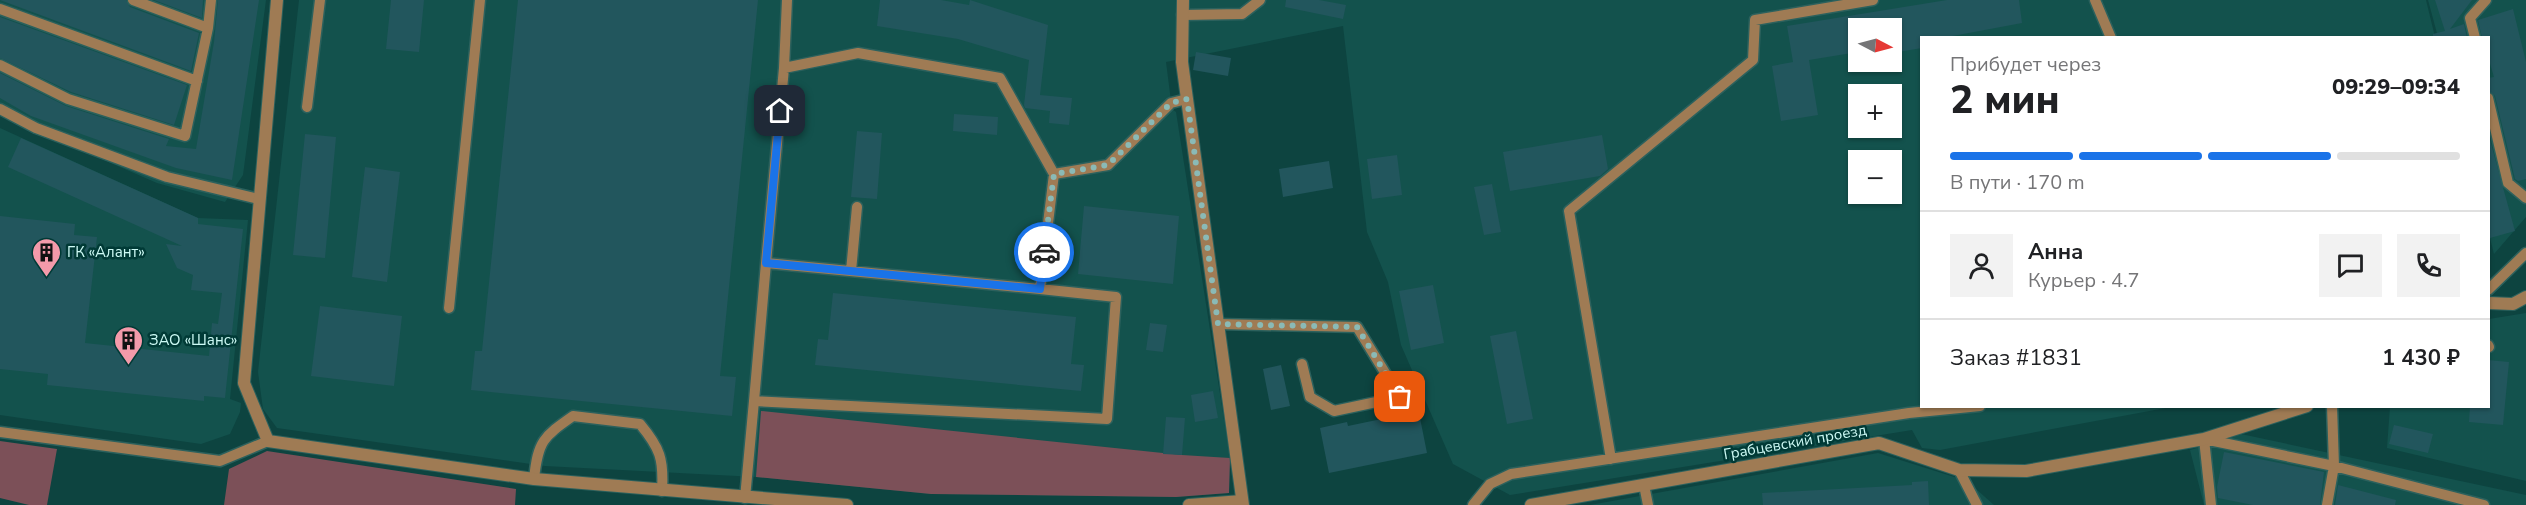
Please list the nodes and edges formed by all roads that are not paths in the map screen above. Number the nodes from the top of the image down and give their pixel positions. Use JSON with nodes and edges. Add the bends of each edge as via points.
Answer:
{"nodes":[{"id":1,"x":133,"y":0,"type":"edge"},
{"id":2,"x":211,"y":0,"type":"edge"},
{"id":3,"x":277,"y":0,"type":"edge"},
{"id":4,"x":320,"y":0,"type":"edge"},
{"id":5,"x":480,"y":0,"type":"edge"},
{"id":6,"x":788,"y":0,"type":"edge"},
{"id":7,"x":1183,"y":0,"type":"edge"},
{"id":8,"x":1260,"y":0,"type":"edge"},
{"id":9,"x":1873,"y":0,"type":"edge"},
{"id":10,"x":2095,"y":0,"type":"edge"},
{"id":11,"x":2486,"y":0,"type":"edge"},
{"id":12,"x":0,"y":9,"type":"edge"},
{"id":13,"x":1182,"y":15,"type":"junction"},
{"id":14,"x":208,"y":28,"type":"junction"},
{"id":15,"x":2110,"y":36,"type":"edge"},
{"id":16,"x":2474,"y":36,"type":"edge"},
{"id":17,"x":0,"y":65,"type":"edge"},
{"id":18,"x":784,"y":68,"type":"junction"},
{"id":19,"x":197,"y":81,"type":"junction"},
{"id":20,"x":1187,"y":99,"type":"junction"},
{"id":21,"x":2490,"y":106,"type":"edge"},
{"id":22,"x":308,"y":107,"type":"dead end"},
{"id":23,"x":0,"y":109,"type":"edge"},
{"id":24,"x":1054,"y":174,"type":"junction"},
{"id":25,"x":2526,"y":198,"type":"edge"},
{"id":26,"x":259,"y":200,"type":"junction"},
{"id":27,"x":857,"y":207,"type":"dead end"},
{"id":28,"x":2526,"y":253,"type":"edge"},
{"id":29,"x":766,"y":263,"type":"junction"},
{"id":30,"x":851,"y":271,"type":"junction"},
{"id":31,"x":2490,"y":288,"type":"edge"},
{"id":32,"x":1040,"y":289,"type":"junction"},
{"id":33,"x":2526,"y":297,"type":"edge"},
{"id":34,"x":2490,"y":303,"type":"edge"},
{"id":35,"x":449,"y":308,"type":"dead end"},
{"id":36,"x":1218,"y":324,"type":"junction"},
{"id":37,"x":1302,"y":364,"type":"dead end"},
{"id":38,"x":754,"y":401,"type":"junction"},
{"id":39,"x":1960,"y":408,"type":"edge"},
{"id":40,"x":2301,"y":408,"type":"edge"},
{"id":41,"x":2332,"y":408,"type":"edge"},
{"id":42,"x":0,"y":432,"type":"edge"},
{"id":43,"x":2204,"y":439,"type":"junction"},
{"id":44,"x":268,"y":441,"type":"junction"},
{"id":45,"x":1611,"y":459,"type":"junction"},
{"id":46,"x":2334,"y":466,"type":"junction"},
{"id":47,"x":1959,"y":470,"type":"junction"},
{"id":48,"x":534,"y":479,"type":"junction"},
{"id":49,"x":1644,"y":485,"type":"junction"},
{"id":50,"x":662,"y":490,"type":"junction"},
{"id":51,"x":745,"y":498,"type":"junction"},
{"id":52,"x":1242,"y":503,"type":"edge"},
{"id":53,"x":1549,"y":504,"type":"edge"},
{"id":54,"x":847,"y":505,"type":"edge"},
{"id":55,"x":1189,"y":505,"type":"edge"},
{"id":56,"x":1473,"y":505,"type":"edge"},
{"id":57,"x":1531,"y":505,"type":"edge"},
{"id":58,"x":1648,"y":505,"type":"edge"},
{"id":59,"x":1977,"y":505,"type":"edge"},
{"id":60,"x":2211,"y":505,"type":"edge"},
{"id":61,"x":2327,"y":505,"type":"edge"},
{"id":62,"x":2484,"y":505,"type":"edge"}],
"edges":[{"from":1,"to":14,"type":"lane"},
{"from":2,"to":14,"type":"lane"},
{"from":3,"to":26,"type":"street"},
{"from":4,"to":22,"type":"lane"},
{"from":5,"to":35,"type":"lane"},
{"from":6,"to":18,"type":"lane"},
{"from":7,"to":13,"type":"street"},
{"from":8,"to":13,"type":"lane","via":[[1242,14]]},
{"from":9,"to":45,"type":"lane","via":[[1755,20],[1753,60],[1569,211]]},
{"from":10,"to":15,"type":"lane"},
{"from":11,"to":16,"type":"lane","via":[[2470,18]]},
{"from":12,"to":19,"type":"lane"},
{"from":13,"to":20,"type":"street"},
{"from":14,"to":19,"type":"lane"},
{"from":17,"to":19,"type":"lane","via":[[68,99],[185,136]]},
{"from":18,"to":24,"type":"lane","via":[[858,53],[1000,78]]},
{"from":18,"to":29,"type":"lane"},
{"from":20,"to":24,"type":"lane","via":[[1171,103],[1108,165]]},
{"from":20,"to":36,"type":"street"},
{"from":21,"to":25,"type":"lane","via":[[2508,183]]},
{"from":23,"to":26,"type":"lane","via":[[36,128],[167,177]]},
{"from":24,"to":32,"type":"lane"},
{"from":26,"to":44,"type":"street","via":[[244,383]]},
{"from":27,"to":30,"type":"lane"},
{"from":28,"to":31,"type":"lane"},
{"from":29,"to":30,"type":"lane"},
{"from":29,"to":38,"type":"lane"},
{"from":30,"to":32,"type":"lane"},
{"from":32,"to":38,"type":"lane","via":[[1116,297],[1107,419]]},
{"from":33,"to":34,"type":"street","via":[[2512,304]]},
{"from":36,"to":37,"type":"lane","via":[[1357,327],[1400,397],[1334,411],[1310,397]]},
{"from":36,"to":52,"type":"street"},
{"from":38,"to":51,"type":"lane"},
{"from":39,"to":45,"type":"lane"},
{"from":40,"to":43,"type":"street","name":"Грабцевский проезд"},
{"from":41,"to":46,"type":"lane"},
{"from":42,"to":44,"type":"lane","via":[[220,461]]},
{"from":43,"to":46,"type":"lane"},
{"from":43,"to":47,"type":"street","name":"Грабцевский проезд","via":[[2026,471]]},
{"from":43,"to":60,"type":"lane"},
{"from":44,"to":48,"type":"street"},
{"from":45,"to":56,"type":"lane","via":[[1511,474],[1490,484]]},
{"from":46,"to":61,"type":"lane"},
{"from":46,"to":62,"type":"lane"},
{"from":47,"to":49,"type":"street","name":"Грабцевский проезд","via":[[1879,442]]},
{"from":47,"to":59,"type":"lane"},
{"from":48,"to":50,"type":"street"},
{"from":48,"to":50,"type":"lane","via":[[537,454],[547,435],[573,416],[640,424],[653,440],[663,465]]},
{"from":49,"to":53,"type":"street","name":"Грабцевский проезд"},
{"from":49,"to":58,"type":"lane"},
{"from":50,"to":51,"type":"street"},
{"from":51,"to":54,"type":"street"},
{"from":52,"to":55,"type":"street"},
{"from":53,"to":57,"type":"street","name":"Грабцевский проезд"}]}
